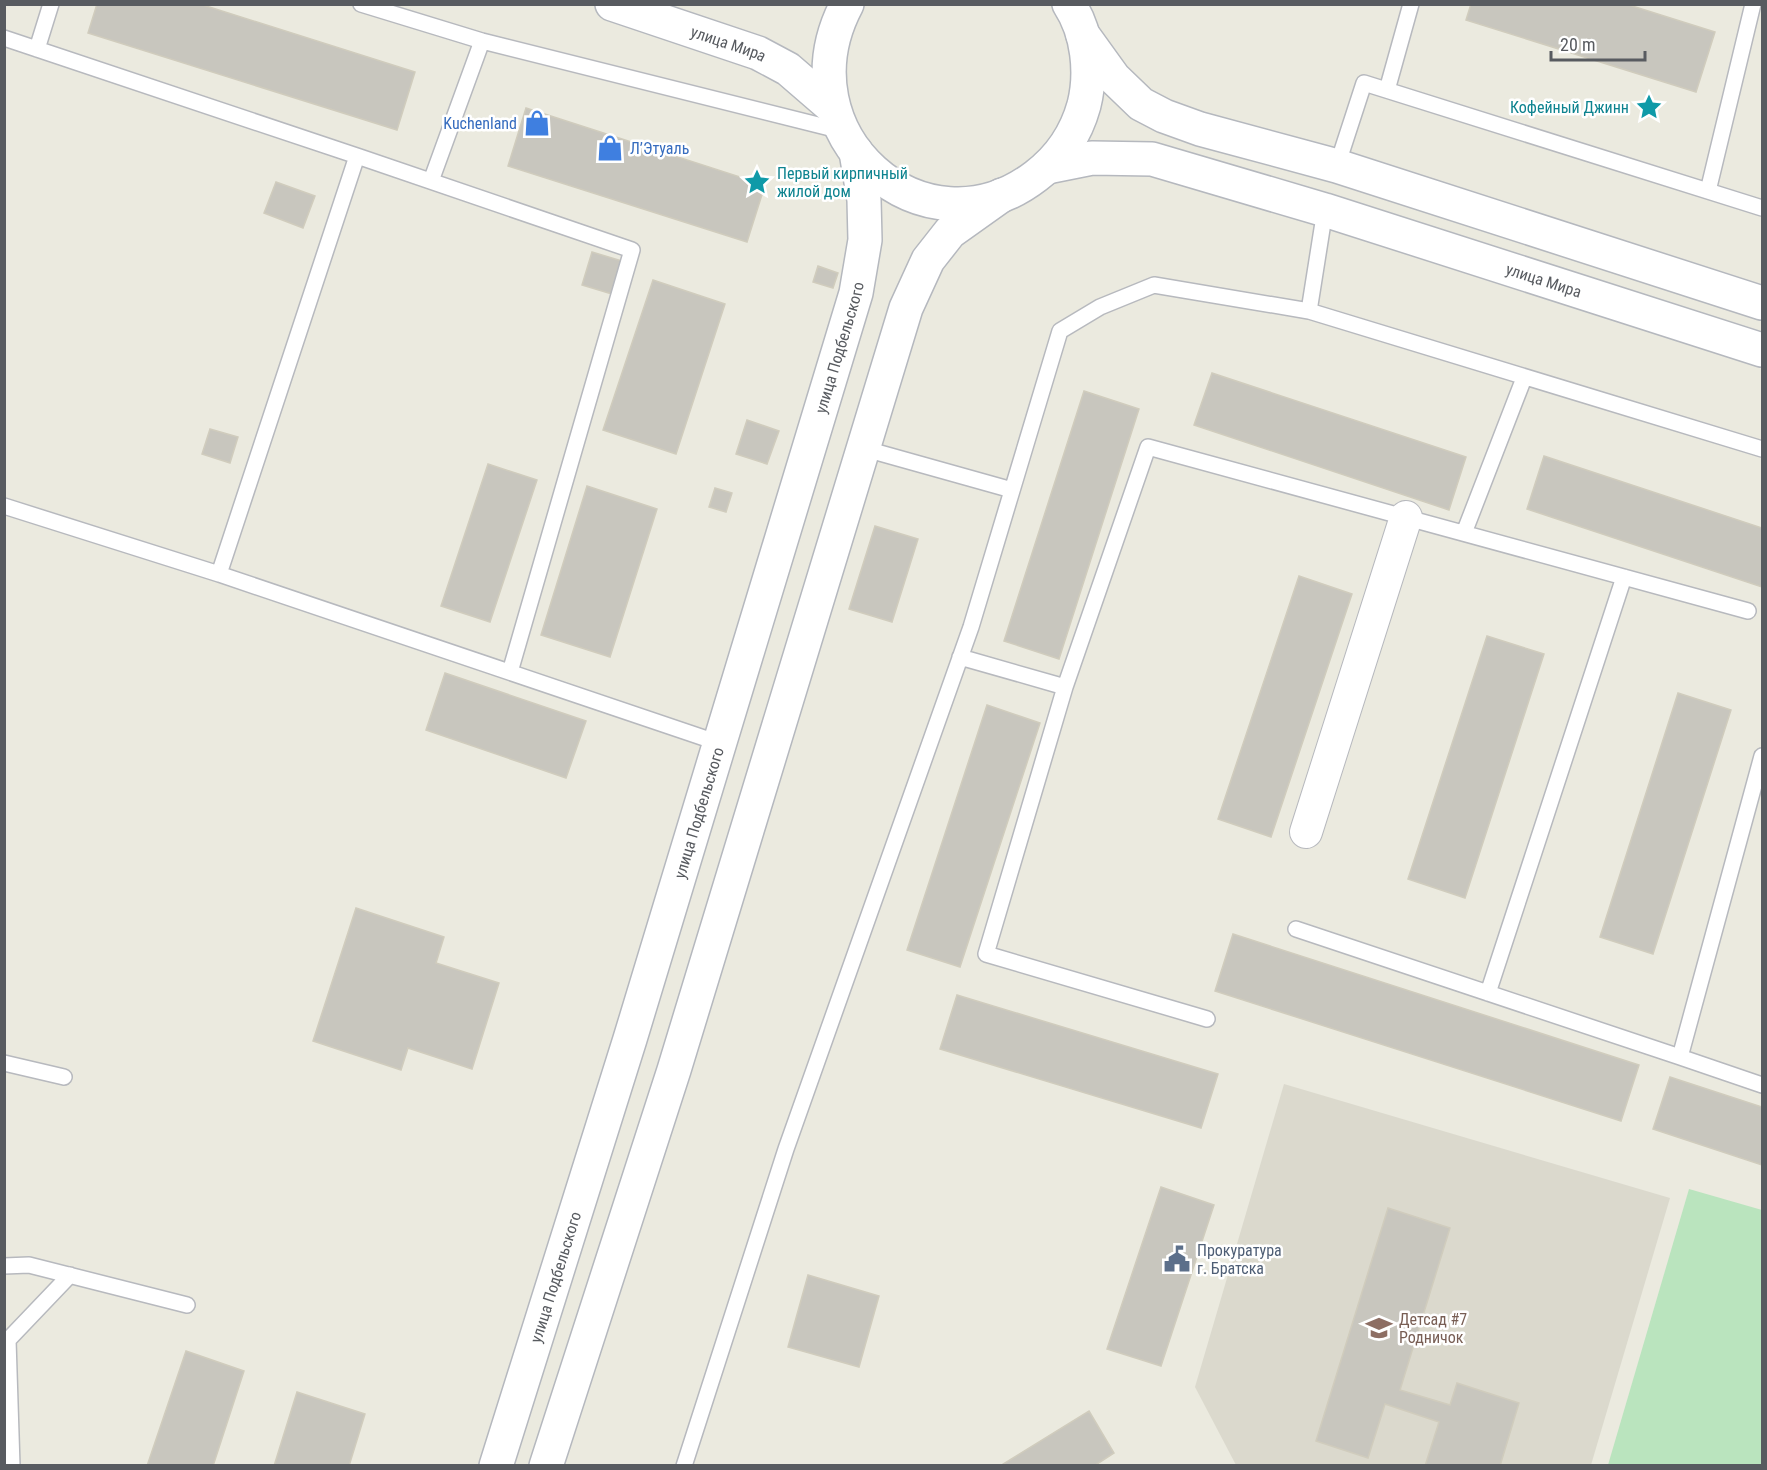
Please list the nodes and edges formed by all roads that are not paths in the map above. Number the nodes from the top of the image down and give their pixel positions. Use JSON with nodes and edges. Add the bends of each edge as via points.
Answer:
{"nodes":[{"id":1,"x":51,"y":4,"type":"edge"},
{"id":2,"x":361,"y":4,"type":"edge"},
{"id":3,"x":612,"y":4,"type":"edge"},
{"id":4,"x":847,"y":4,"type":"edge"},
{"id":5,"x":1069,"y":4,"type":"edge"},
{"id":6,"x":1411,"y":4,"type":"edge"},
{"id":7,"x":1753,"y":4,"type":"edge"},
{"id":8,"x":1083,"y":35,"type":"junction"},
{"id":9,"x":4,"y":38,"type":"edge"},
{"id":10,"x":482,"y":42,"type":"junction"},
{"id":11,"x":37,"y":49,"type":"junction"},
{"id":12,"x":1387,"y":90,"type":"junction"},
{"id":13,"x":843,"y":130,"type":"junction"},
{"id":14,"x":357,"y":156,"type":"junction"},
{"id":15,"x":1336,"y":166,"type":"junction"},
{"id":16,"x":1047,"y":167,"type":"junction"},
{"id":17,"x":431,"y":182,"type":"junction"},
{"id":18,"x":1708,"y":191,"type":"junction"},
{"id":19,"x":1002,"y":195,"type":"junction"},
{"id":20,"x":1762,"y":208,"type":"edge"},
{"id":21,"x":1325,"y":210,"type":"junction"},
{"id":22,"x":1762,"y":303,"type":"edge"},
{"id":23,"x":1309,"y":311,"type":"junction"},
{"id":24,"x":1762,"y":350,"type":"edge"},
{"id":25,"x":1524,"y":378,"type":"junction"},
{"id":26,"x":862,"y":448,"type":"junction"},
{"id":27,"x":1762,"y":449,"type":"edge"},
{"id":28,"x":1012,"y":490,"type":"junction"},
{"id":29,"x":4,"y":506,"type":"edge"},
{"id":30,"x":1406,"y":517,"type":"junction"},
{"id":31,"x":1464,"y":533,"type":"junction"},
{"id":32,"x":219,"y":574,"type":"junction"},
{"id":33,"x":1624,"y":577,"type":"junction"},
{"id":34,"x":1748,"y":611,"type":"dead end"},
{"id":35,"x":960,"y":657,"type":"junction"},
{"id":36,"x":510,"y":672,"type":"junction"},
{"id":37,"x":1065,"y":687,"type":"junction"},
{"id":38,"x":719,"y":743,"type":"junction"},
{"id":39,"x":1762,"y":756,"type":"edge"},
{"id":40,"x":1306,"y":832,"type":"dead end"},
{"id":41,"x":1296,"y":929,"type":"dead end"},
{"id":42,"x":1488,"y":993,"type":"junction"},
{"id":43,"x":1207,"y":1019,"type":"dead end"},
{"id":44,"x":1680,"y":1057,"type":"junction"},
{"id":45,"x":4,"y":1063,"type":"edge"},
{"id":46,"x":64,"y":1077,"type":"dead end"},
{"id":47,"x":1762,"y":1085,"type":"edge"},
{"id":48,"x":4,"y":1266,"type":"edge"},
{"id":49,"x":70,"y":1275,"type":"junction"},
{"id":50,"x":187,"y":1305,"type":"dead end"},
{"id":51,"x":7,"y":1406,"type":"edge"},
{"id":52,"x":12,"y":1466,"type":"edge"},
{"id":53,"x":496,"y":1466,"type":"edge"},
{"id":54,"x":546,"y":1466,"type":"edge"},
{"id":55,"x":684,"y":1466,"type":"edge"}],
"edges":[{"from":1,"to":11,"type":"lane"},
{"from":2,"to":10,"type":"lane"},
{"from":3,"to":13,"type":"main road","name":"улица Мира","via":[[758,52],[788,69]]},
{"from":4,"to":13,"type":"main road","name":"улица Подбельского","via":[[837,23],[828,81]]},
{"from":5,"to":8,"type":"main road"},
{"from":6,"to":12,"type":"lane"},
{"from":7,"to":18,"type":"lane"},
{"from":8,"to":15,"type":"main road","via":[[1114,78],[1141,104],[1164,116]]},
{"from":8,"to":16,"type":"main road","via":[[1088,73],[1080,120],[1066,146]]},
{"from":9,"to":11,"type":"lane"},
{"from":10,"to":13,"type":"lane"},
{"from":10,"to":17,"type":"lane"},
{"from":11,"to":14,"type":"lane"},
{"from":12,"to":15,"type":"lane","via":[[1364,83]]},
{"from":12,"to":18,"type":"lane"},
{"from":13,"to":19,"type":"main road","name":"улица Мира","via":[[873,171],[921,198],[976,202]]},
{"from":13,"to":38,"type":"main road","name":"улица Подбельского","via":[[864,200],[865,240],[856,292]]},
{"from":14,"to":17,"type":"lane"},
{"from":14,"to":32,"type":"lane"},
{"from":15,"to":22,"type":"main road"},
{"from":16,"to":19,"type":"main road","via":[[1026,184]]},
{"from":16,"to":21,"type":"main road","name":"улица Мира","via":[[1092,158],[1152,159]]},
{"from":17,"to":36,"type":"lane","via":[[632,250]]},
{"from":18,"to":20,"type":"lane"},
{"from":19,"to":26,"type":"main road","via":[[950,232],[928,260],[906,309]]},
{"from":21,"to":23,"type":"lane"},
{"from":21,"to":24,"type":"main road","name":"улица Мира"},
{"from":23,"to":25,"type":"lane"},
{"from":23,"to":28,"type":"lane","via":[[1154,285],[1100,308],[1060,331]]},
{"from":25,"to":27,"type":"lane"},
{"from":25,"to":31,"type":"lane"},
{"from":26,"to":28,"type":"lane"},
{"from":26,"to":54,"type":"main road","via":[[674,1070]]},
{"from":28,"to":35,"type":"lane"},
{"from":29,"to":32,"type":"lane"},
{"from":30,"to":31,"type":"lane"},
{"from":30,"to":37,"type":"lane","via":[[1148,447]]},
{"from":30,"to":40,"type":"street"},
{"from":31,"to":33,"type":"lane"},
{"from":32,"to":36,"type":"lane"},
{"from":33,"to":34,"type":"lane"},
{"from":33,"to":42,"type":"lane"},
{"from":35,"to":37,"type":"lane"},
{"from":35,"to":55,"type":"lane","via":[[786,1149]]},
{"from":36,"to":38,"type":"lane"},
{"from":37,"to":43,"type":"lane","via":[[986,954]]},
{"from":38,"to":53,"type":"main road","name":"улица Подбельского"},
{"from":39,"to":44,"type":"lane"},
{"from":41,"to":42,"type":"lane"},
{"from":42,"to":44,"type":"lane"},
{"from":44,"to":47,"type":"lane"},
{"from":45,"to":46,"type":"lane"},
{"from":48,"to":49,"type":"lane","via":[[29,1265]]},
{"from":49,"to":50,"type":"lane"},
{"from":49,"to":51,"type":"lane","via":[[8,1340]]},
{"from":51,"to":52,"type":"lane"}]}
